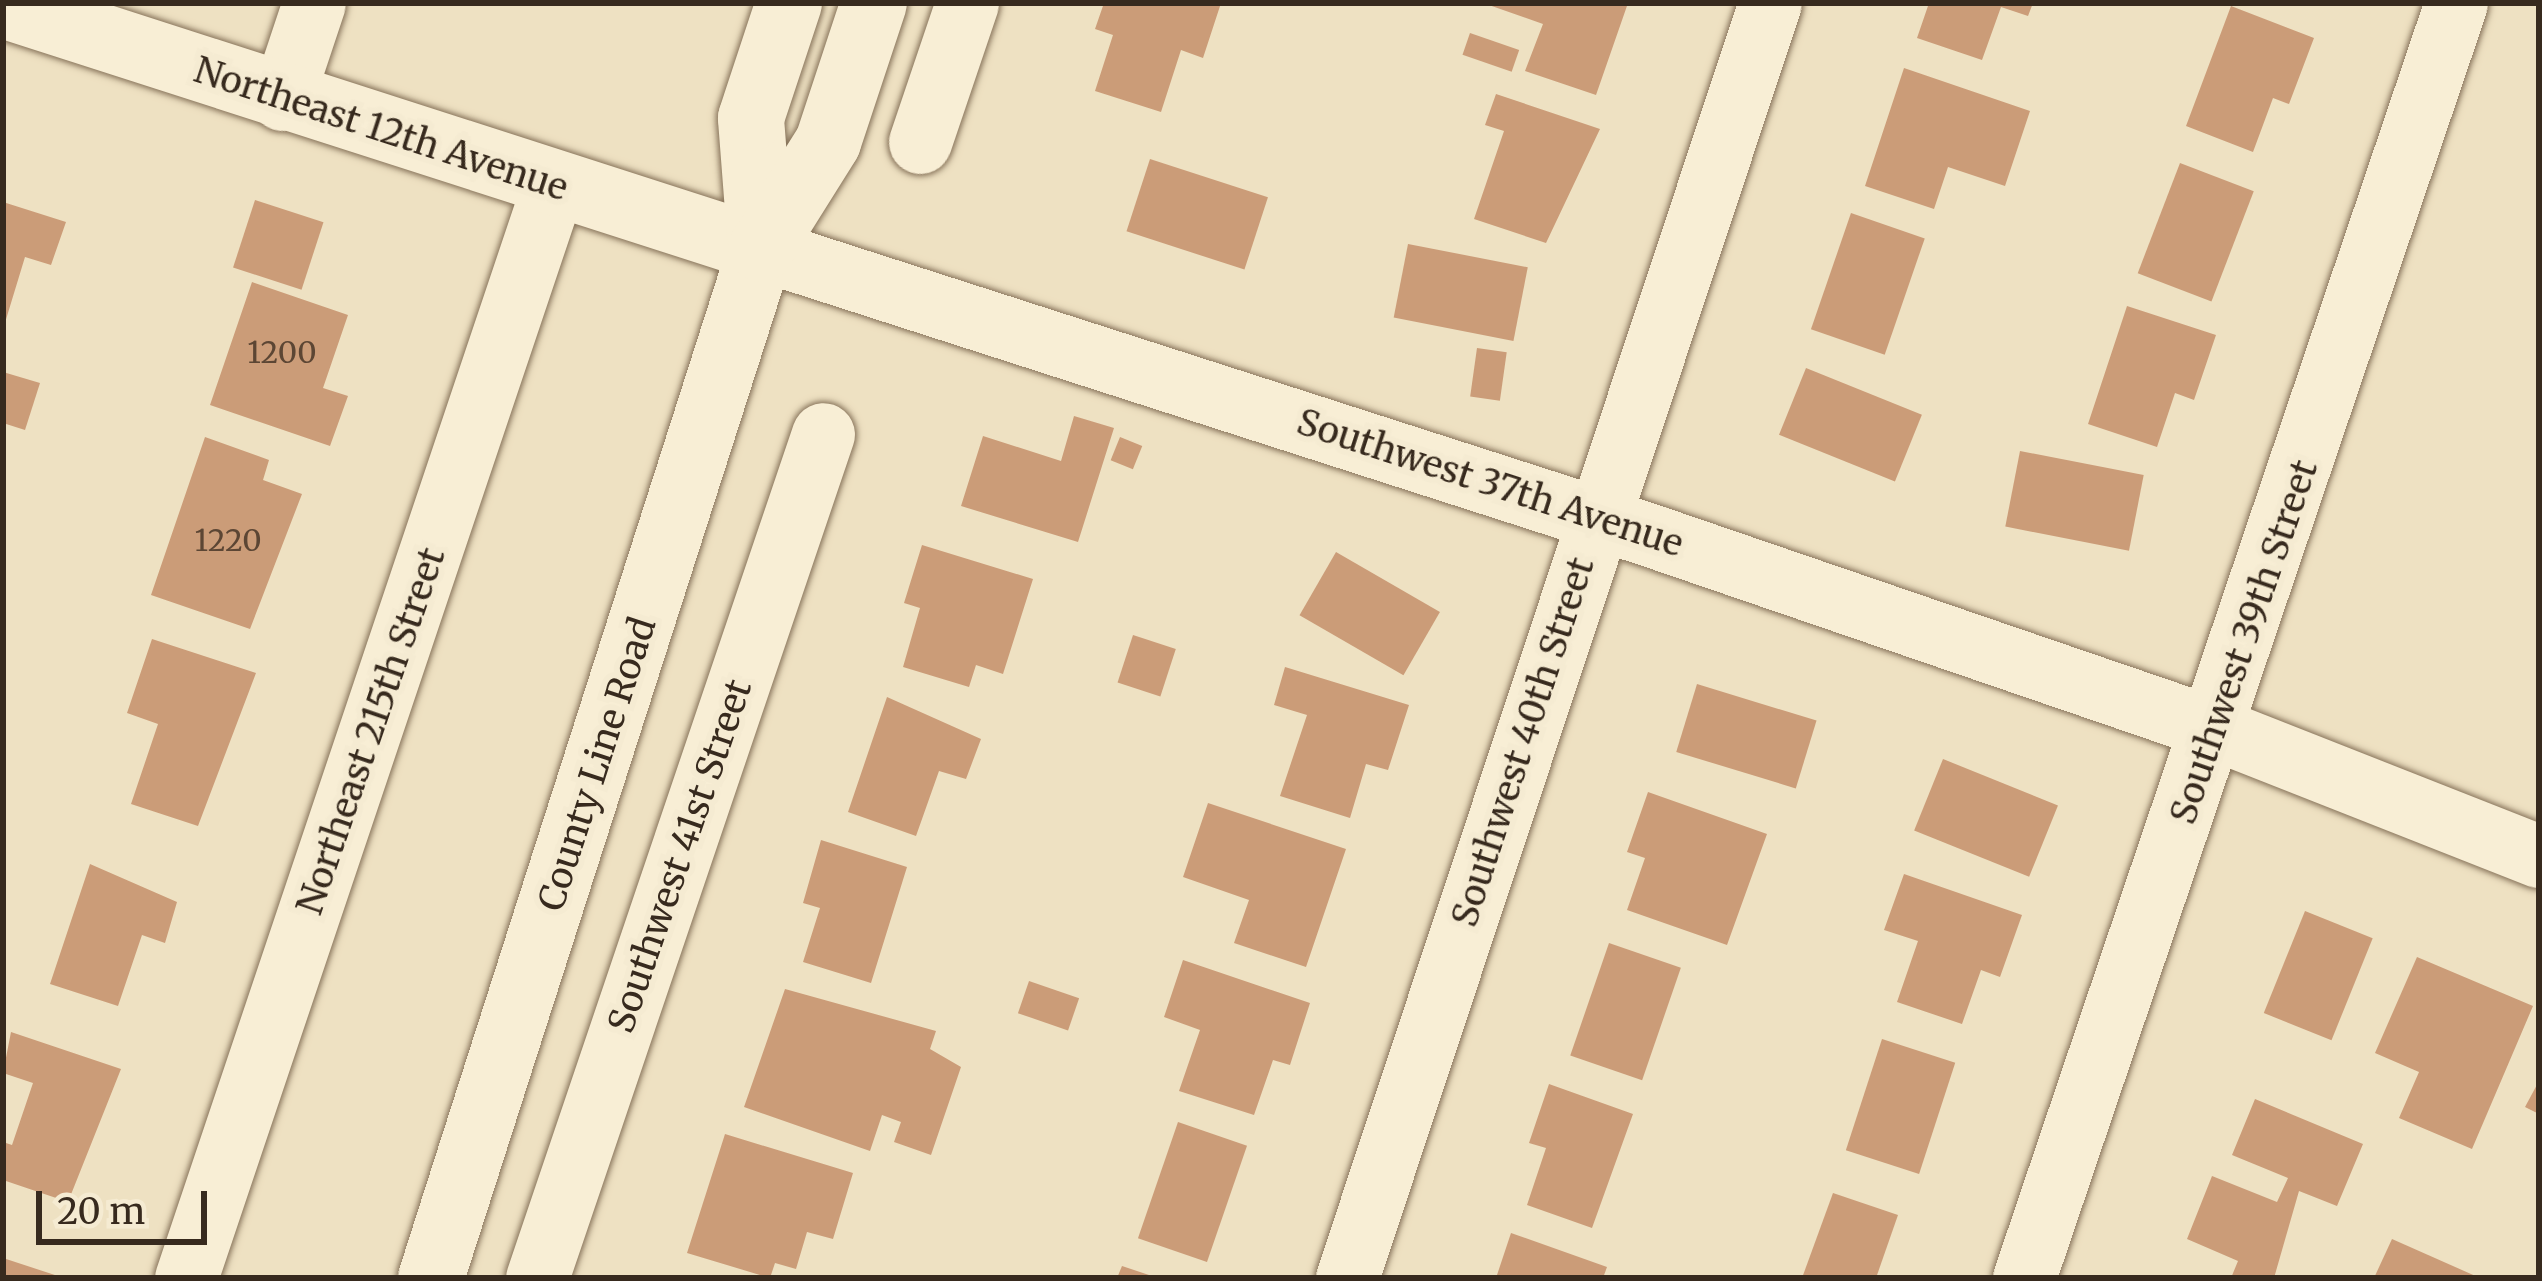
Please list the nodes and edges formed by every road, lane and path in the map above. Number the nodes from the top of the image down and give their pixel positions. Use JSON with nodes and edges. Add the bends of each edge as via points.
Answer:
{"nodes":[{"id":1,"x":314,"y":3,"type":"edge"},
{"id":2,"x":789,"y":3,"type":"edge"},
{"id":3,"x":874,"y":3,"type":"edge"},
{"id":4,"x":967,"y":3,"type":"edge"},
{"id":5,"x":1771,"y":3,"type":"edge"},
{"id":6,"x":2456,"y":3,"type":"edge"},
{"id":7,"x":3,"y":5,"type":"edge"},
{"id":8,"x":283,"y":99,"type":"junction"},
{"id":9,"x":920,"y":142,"type":"dead end"},
{"id":10,"x":554,"y":184,"type":"junction"},
{"id":11,"x":761,"y":249,"type":"junction"},
{"id":12,"x":823,"y":434,"type":"dead end"},
{"id":13,"x":1597,"y":517,"type":"junction"},
{"id":14,"x":2216,"y":729,"type":"junction"},
{"id":15,"x":2539,"y":856,"type":"edge"},
{"id":16,"x":186,"y":1278,"type":"edge"},
{"id":17,"x":431,"y":1278,"type":"edge"},
{"id":18,"x":537,"y":1278,"type":"edge"},
{"id":19,"x":1347,"y":1278,"type":"edge"},
{"id":20,"x":2024,"y":1278,"type":"edge"}],
"edges":[{"from":1,"to":8,"type":"street"},
{"from":2,"to":11,"type":"street","name":"County Line Road","via":[[751,118]]},
{"from":3,"to":11,"type":"street","name":"County Line Road","via":[[828,142]]},
{"from":4,"to":9,"type":"street"},
{"from":5,"to":13,"type":"street","name":"Southwest 40th Street"},
{"from":6,"to":14,"type":"street","name":"Southwest 39th Street"},
{"from":7,"to":8,"type":"street","name":"Northeast 12th Avenue"},
{"from":8,"to":10,"type":"street","name":"Northeast 12th Avenue"},
{"from":10,"to":11,"type":"street","name":"Northeast 12th Avenue"},
{"from":10,"to":16,"type":"street","name":"Northeast 215th Street"},
{"from":11,"to":13,"type":"street","name":"Southwest 37th Avenue"},
{"from":11,"to":17,"type":"street","name":"County Line Road"},
{"from":12,"to":18,"type":"street","name":"Southwest 41st Street"},
{"from":13,"to":14,"type":"street","name":"Southwest 37th Avenue"},
{"from":13,"to":19,"type":"street","name":"Southwest 40th Street"},
{"from":14,"to":15,"type":"street","name":"Southwest 37th Avenue"},
{"from":14,"to":20,"type":"street","name":"Southwest 39th Street"}]}
